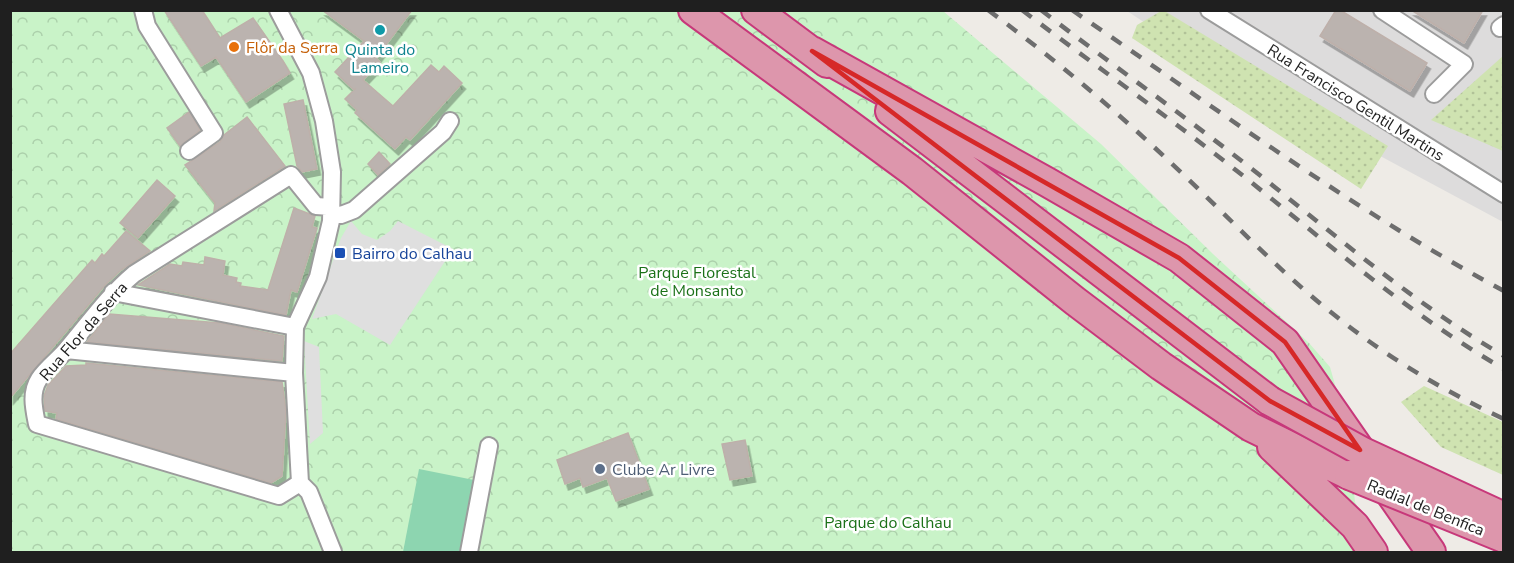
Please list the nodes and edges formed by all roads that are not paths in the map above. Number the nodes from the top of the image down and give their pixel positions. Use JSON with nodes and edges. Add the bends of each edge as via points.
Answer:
{"nodes":[{"id":1,"x":143,"y":10,"type":"edge"},
{"id":2,"x":278,"y":10,"type":"edge"},
{"id":3,"x":693,"y":10,"type":"edge"},
{"id":4,"x":756,"y":10,"type":"edge"},
{"id":5,"x":1209,"y":10,"type":"edge"},
{"id":6,"x":1382,"y":10,"type":"edge"},
{"id":7,"x":812,"y":51,"type":"junction"},
{"id":8,"x":1434,"y":94,"type":"dead end"},
{"id":9,"x":450,"y":121,"type":"dead end"},
{"id":10,"x":189,"y":151,"type":"dead end"},
{"id":11,"x":1503,"y":194,"type":"edge"},
{"id":12,"x":331,"y":210,"type":"junction"},
{"id":13,"x":113,"y":292,"type":"junction"},
{"id":14,"x":295,"y":327,"type":"junction"},
{"id":15,"x":66,"y":350,"type":"junction"},
{"id":16,"x":294,"y":373,"type":"junction"},
{"id":17,"x":1251,"y":427,"type":"junction"},
{"id":18,"x":489,"y":446,"type":"dead end"},
{"id":19,"x":300,"y":483,"type":"junction"},
{"id":20,"x":1503,"y":517,"type":"edge"},
{"id":21,"x":1503,"y":538,"type":"edge"},
{"id":22,"x":333,"y":552,"type":"edge"},
{"id":23,"x":469,"y":552,"type":"edge"},
{"id":24,"x":1373,"y":552,"type":"edge"},
{"id":25,"x":1431,"y":552,"type":"edge"}],
"edges":[{"from":1,"to":10,"type":"street","via":[[147,26],[214,133]]},
{"from":2,"to":12,"type":"street","via":[[310,73],[324,121],[332,172]]},
{"from":3,"to":17,"type":"highway","via":[[912,171],[1161,366]]},
{"from":4,"to":7,"type":"highway"},
{"from":5,"to":11,"type":"street","name":"Rua Francisco Gentil Martins"},
{"from":6,"to":8,"type":"street","via":[[1464,64]]},
{"from":7,"to":20,"type":"highway","bridge":true,"via":[[1270,401],[1363,452]]},
{"from":7,"to":25,"type":"highway","via":[[1179,258],[1285,342]]},
{"from":9,"to":12,"type":"street","via":[[443,132],[354,210],[341,214]]},
{"from":12,"to":13,"type":"street","name":"Rua Flor da Serra","via":[[316,206],[291,175],[134,273]]},
{"from":12,"to":14,"type":"street","via":[[318,277]]},
{"from":13,"to":14,"type":"street"},
{"from":13,"to":15,"type":"street","name":"Rua Flor da Serra"},
{"from":14,"to":16,"type":"street"},
{"from":15,"to":16,"type":"street"},
{"from":15,"to":19,"type":"street","name":"Rua Flor da Serra","via":[[39,380],[34,392],[37,424],[279,496]]},
{"from":16,"to":19,"type":"street"},
{"from":17,"to":21,"type":"highway","name":"Radial de Benfica","bridge":true,"via":[[1349,475]]},
{"from":17,"to":24,"type":"highway","via":[[1355,526]]},
{"from":18,"to":23,"type":"street"},
{"from":19,"to":22,"type":"street","via":[[309,492]]}]}
